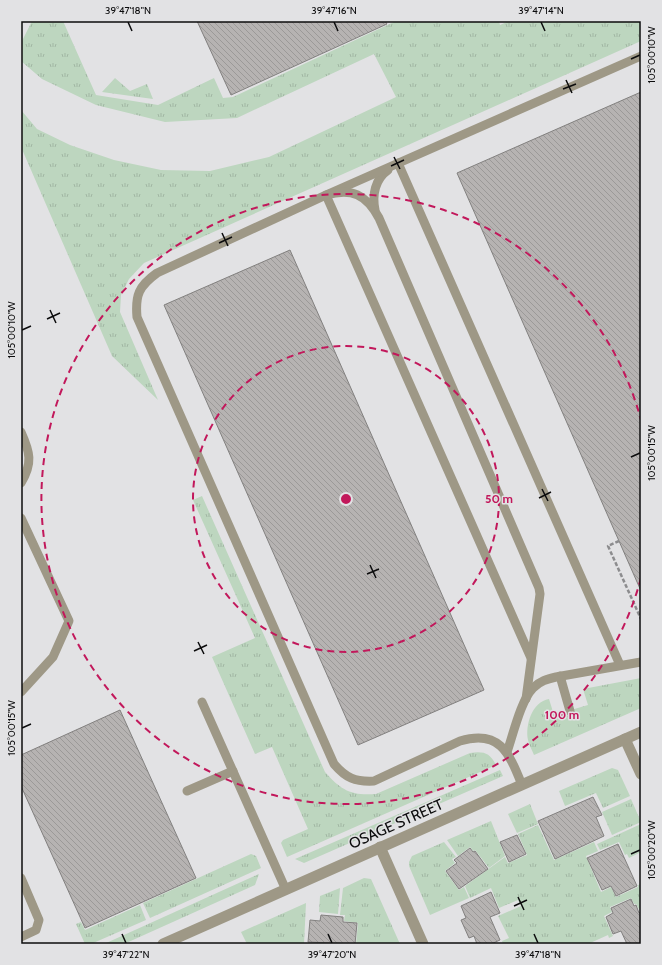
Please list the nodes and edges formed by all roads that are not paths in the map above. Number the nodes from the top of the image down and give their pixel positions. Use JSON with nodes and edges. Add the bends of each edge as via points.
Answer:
{"nodes":[{"id":1,"x":641,"y":56,"type":"edge"},
{"id":2,"x":396,"y":164,"type":"junction"},
{"id":3,"x":326,"y":195,"type":"junction"},
{"id":4,"x":376,"y":213,"type":"junction"},
{"id":5,"x":21,"y":432,"type":"edge"},
{"id":6,"x":21,"y":483,"type":"edge"},
{"id":7,"x":21,"y":518,"type":"edge"},
{"id":8,"x":531,"y":658,"type":"junction"},
{"id":9,"x":641,"y":662,"type":"edge"},
{"id":10,"x":620,"y":665,"type":"junction"},
{"id":11,"x":560,"y":676,"type":"junction"},
{"id":12,"x":21,"y":692,"type":"edge"},
{"id":13,"x":526,"y":699,"type":"junction"},
{"id":14,"x":202,"y":702,"type":"dead end"},
{"id":15,"x":570,"y":711,"type":"dead end"},
{"id":16,"x":641,"y":732,"type":"edge"},
{"id":17,"x":625,"y":739,"type":"junction"},
{"id":18,"x":507,"y":752,"type":"junction"},
{"id":19,"x":233,"y":771,"type":"junction"},
{"id":20,"x":641,"y":774,"type":"edge"},
{"id":21,"x":522,"y":785,"type":"junction"},
{"id":22,"x":187,"y":791,"type":"dead end"},
{"id":23,"x":380,"y":847,"type":"junction"},
{"id":24,"x":21,"y":878,"type":"edge"},
{"id":25,"x":286,"y":890,"type":"junction"},
{"id":26,"x":21,"y":937,"type":"edge"},
{"id":27,"x":163,"y":944,"type":"edge"},
{"id":28,"x":423,"y":944,"type":"edge"}],
"edges":[{"from":1,"to":2,"type":"lane"},
{"from":2,"to":3,"type":"lane"},
{"from":2,"to":4,"type":"lane","via":[[384,173],[377,183],[374,196]]},
{"from":2,"to":10,"type":"lane"},
{"from":3,"to":4,"type":"lane","via":[[351,192],[373,206]]},
{"from":3,"to":8,"type":"lane"},
{"from":3,"to":18,"type":"lane","via":[[157,273],[146,281],[139,291],[137,317],[334,764],[351,779],[374,781],[460,741],[473,738],[486,738]]},
{"from":4,"to":8,"type":"lane","via":[[539,588]]},
{"from":5,"to":6,"type":"lane","via":[[30,461],[27,474]]},
{"from":7,"to":12,"type":"lane","via":[[68,621],[53,657]]},
{"from":8,"to":13,"type":"lane"},
{"from":9,"to":10,"type":"lane"},
{"from":10,"to":11,"type":"lane"},
{"from":11,"to":13,"type":"lane","via":[[543,680],[533,688]]},
{"from":11,"to":15,"type":"lane"},
{"from":13,"to":18,"type":"lane"},
{"from":14,"to":19,"type":"lane"},
{"from":16,"to":17,"type":"street","name":"OSAGE STREET"},
{"from":17,"to":20,"type":"street"},
{"from":17,"to":21,"type":"street","name":"OSAGE STREET"},
{"from":18,"to":21,"type":"lane"},
{"from":19,"to":22,"type":"lane"},
{"from":19,"to":25,"type":"lane"},
{"from":21,"to":23,"type":"street","name":"OSAGE STREET"},
{"from":23,"to":25,"type":"street","name":"OSAGE STREET"},
{"from":23,"to":28,"type":"street"},
{"from":24,"to":26,"type":"lane","via":[[39,920],[36,930]]},
{"from":25,"to":27,"type":"street","name":"OSAGE STREET"}]}
